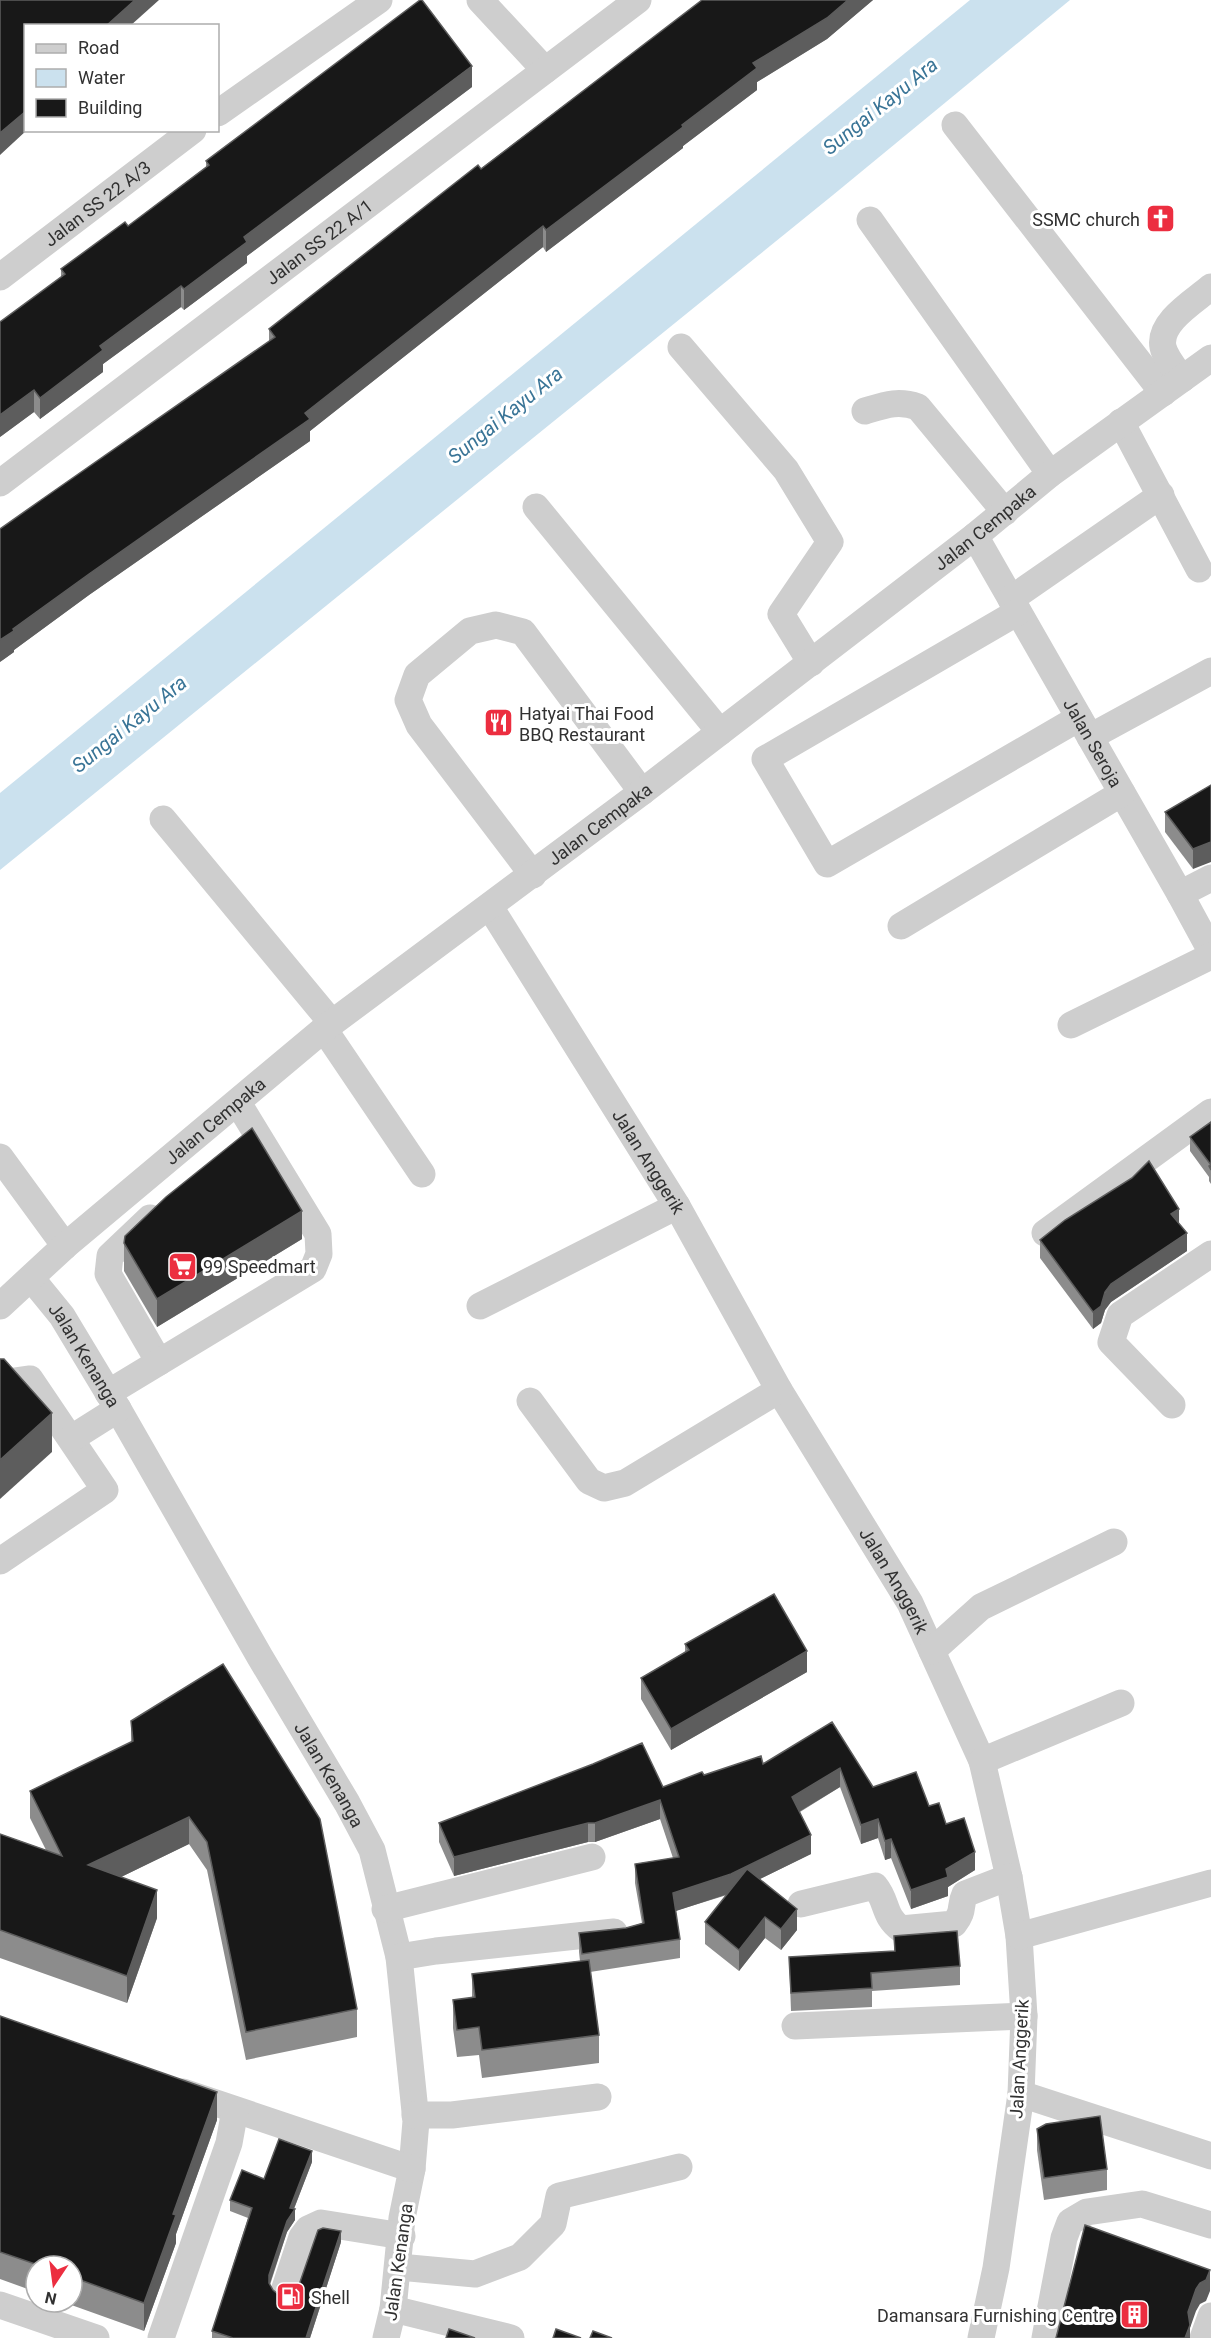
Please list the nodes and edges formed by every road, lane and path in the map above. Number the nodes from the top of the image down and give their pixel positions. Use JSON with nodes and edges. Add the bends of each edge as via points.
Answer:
{"nodes":[{"id":1,"x":379,"y":0,"type":"edge"},
{"id":2,"x":480,"y":0,"type":"edge"},
{"id":3,"x":638,"y":0,"type":"edge"},
{"id":4,"x":545,"y":70,"type":"junction"},
{"id":5,"x":219,"y":112,"type":"edge"},
{"id":6,"x":955,"y":125,"type":"dead end"},
{"id":7,"x":190,"y":132,"type":"edge"},
{"id":8,"x":870,"y":220,"type":"dead end"},
{"id":9,"x":0,"y":277,"type":"edge"},
{"id":10,"x":1211,"y":287,"type":"edge"},
{"id":11,"x":681,"y":347,"type":"dead end"},
{"id":12,"x":1211,"y":358,"type":"edge"},
{"id":13,"x":1172,"y":386,"type":"junction"},
{"id":14,"x":865,"y":411,"type":"dead end"},
{"id":15,"x":1121,"y":422,"type":"junction"},
{"id":16,"x":1050,"y":474,"type":"junction"},
{"id":17,"x":0,"y":483,"type":"edge"},
{"id":18,"x":1161,"y":495,"type":"junction"},
{"id":19,"x":536,"y":507,"type":"dead end"},
{"id":20,"x":1005,"y":512,"type":"junction"},
{"id":21,"x":975,"y":536,"type":"junction"},
{"id":22,"x":1199,"y":569,"type":"dead end"},
{"id":23,"x":1015,"y":605,"type":"junction"},
{"id":24,"x":811,"y":663,"type":"junction"},
{"id":25,"x":1211,"y":671,"type":"edge"},
{"id":26,"x":1085,"y":727,"type":"junction"},
{"id":27,"x":720,"y":732,"type":"junction"},
{"id":28,"x":642,"y":792,"type":"junction"},
{"id":29,"x":1122,"y":793,"type":"junction"},
{"id":30,"x":163,"y":819,"type":"dead end"},
{"id":31,"x":533,"y":875,"type":"junction"},
{"id":32,"x":1211,"y":878,"type":"edge"},
{"id":33,"x":1180,"y":894,"type":"junction"},
{"id":34,"x":489,"y":907,"type":"junction"},
{"id":35,"x":901,"y":926,"type":"dead end"},
{"id":36,"x":1211,"y":951,"type":"edge"},
{"id":37,"x":1211,"y":956,"type":"edge"},
{"id":38,"x":1071,"y":1025,"type":"dead end"},
{"id":39,"x":328,"y":1026,"type":"junction"},
{"id":40,"x":238,"y":1102,"type":"junction"},
{"id":41,"x":1211,"y":1112,"type":"edge"},
{"id":42,"x":0,"y":1157,"type":"edge"},
{"id":43,"x":422,"y":1174,"type":"dead end"},
{"id":44,"x":165,"y":1206,"type":"edge"},
{"id":45,"x":676,"y":1206,"type":"junction"},
{"id":46,"x":1045,"y":1233,"type":"edge"},
{"id":47,"x":65,"y":1246,"type":"junction"},
{"id":48,"x":1211,"y":1254,"type":"edge"},
{"id":49,"x":31,"y":1278,"type":"junction"},
{"id":50,"x":0,"y":1306,"type":"edge"},
{"id":51,"x":480,"y":1306,"type":"dead end"},
{"id":52,"x":159,"y":1362,"type":"junction"},
{"id":53,"x":0,"y":1383,"type":"edge"},
{"id":54,"x":779,"y":1390,"type":"junction"},
{"id":55,"x":113,"y":1401,"type":"junction"},
{"id":56,"x":530,"y":1401,"type":"dead end"},
{"id":57,"x":1172,"y":1405,"type":"dead end"},
{"id":58,"x":72,"y":1438,"type":"junction"},
{"id":59,"x":1114,"y":1542,"type":"dead end"},
{"id":60,"x":0,"y":1561,"type":"edge"},
{"id":61,"x":932,"y":1651,"type":"junction"},
{"id":62,"x":1121,"y":1703,"type":"dead end"},
{"id":63,"x":982,"y":1761,"type":"junction"},
{"id":64,"x":592,"y":1857,"type":"dead end"},
{"id":65,"x":1009,"y":1876,"type":"junction"},
{"id":66,"x":1211,"y":1883,"type":"edge"},
{"id":67,"x":801,"y":1904,"type":"dead end"},
{"id":68,"x":385,"y":1909,"type":"junction"},
{"id":69,"x":624,"y":1931,"type":"edge"},
{"id":70,"x":1019,"y":1936,"type":"junction"},
{"id":71,"x":399,"y":1957,"type":"junction"},
{"id":72,"x":1024,"y":2016,"type":"junction"},
{"id":73,"x":795,"y":2026,"type":"dead end"},
{"id":74,"x":157,"y":2082,"type":"edge"},
{"id":75,"x":1021,"y":2094,"type":"junction"},
{"id":76,"x":598,"y":2097,"type":"dead end"},
{"id":77,"x":235,"y":2110,"type":"junction"},
{"id":78,"x":416,"y":2115,"type":"junction"},
{"id":79,"x":1211,"y":2156,"type":"edge"},
{"id":80,"x":679,"y":2167,"type":"dead end"},
{"id":81,"x":412,"y":2169,"type":"junction"},
{"id":82,"x":1211,"y":2225,"type":"edge"},
{"id":83,"x":402,"y":2236,"type":"junction"},
{"id":84,"x":399,"y":2267,"type":"junction"},
{"id":85,"x":284,"y":2291,"type":"dead end"},
{"id":86,"x":0,"y":2305,"type":"edge"},
{"id":87,"x":393,"y":2309,"type":"junction"},
{"id":88,"x":1211,"y":2316,"type":"edge"},
{"id":89,"x":96,"y":2338,"type":"edge"},
{"id":90,"x":161,"y":2338,"type":"edge"},
{"id":91,"x":386,"y":2338,"type":"edge"},
{"id":92,"x":511,"y":2338,"type":"edge"},
{"id":93,"x":981,"y":2338,"type":"edge"},
{"id":94,"x":1045,"y":2338,"type":"edge"},
{"id":95,"x":1203,"y":2338,"type":"edge"}],
"edges":[{"from":1,"to":5,"type":"street"},
{"from":2,"to":4,"type":"street"},
{"from":3,"to":4,"type":"street","name":"Jalan SS 22 A/1"},
{"from":4,"to":17,"type":"street","name":"Jalan SS 22 A/1"},
{"from":6,"to":13,"type":"street"},
{"from":7,"to":9,"type":"street","name":"Jalan SS 22 A/3"},
{"from":8,"to":16,"type":"street"},
{"from":10,"to":13,"type":"street","via":[[1164,331],[1163,347]]},
{"from":11,"to":24,"type":"street","via":[[786,470],[830,542],[781,614]]},
{"from":12,"to":13,"type":"street","name":"Jalan Cempaka"},
{"from":13,"to":15,"type":"street","name":"Jalan Cempaka"},
{"from":14,"to":20,"type":"street","via":[[895,402],[918,407]]},
{"from":15,"to":16,"type":"street","name":"Jalan Cempaka"},
{"from":15,"to":18,"type":"street"},
{"from":16,"to":20,"type":"street","name":"Jalan Cempaka"},
{"from":18,"to":22,"type":"street"},
{"from":18,"to":23,"type":"street"},
{"from":19,"to":27,"type":"street"},
{"from":20,"to":21,"type":"street","name":"Jalan Cempaka"},
{"from":21,"to":23,"type":"street","name":"Jalan Seroja"},
{"from":21,"to":24,"type":"street","name":"Jalan Cempaka"},
{"from":23,"to":26,"type":"street","name":"Jalan Seroja"},
{"from":23,"to":26,"type":"street","via":[[765,759],[827,864]]},
{"from":24,"to":27,"type":"street","name":"Jalan Cempaka"},
{"from":25,"to":26,"type":"street"},
{"from":26,"to":29,"type":"street","name":"Jalan Seroja"},
{"from":27,"to":28,"type":"street","name":"Jalan Cempaka"},
{"from":28,"to":31,"type":"street","name":"Jalan Cempaka"},
{"from":28,"to":31,"type":"street","via":[[523,632],[496,625],[470,631],[417,675],[408,700],[419,725]]},
{"from":29,"to":33,"type":"street","name":"Jalan Seroja"},
{"from":29,"to":35,"type":"street"},
{"from":30,"to":39,"type":"street"},
{"from":31,"to":34,"type":"street","name":"Jalan Cempaka"},
{"from":32,"to":33,"type":"street"},
{"from":33,"to":36,"type":"street","name":"Jalan Seroja"},
{"from":34,"to":39,"type":"street","name":"Jalan Cempaka"},
{"from":34,"to":45,"type":"street","name":"Jalan Anggerik"},
{"from":37,"to":38,"type":"street"},
{"from":39,"to":40,"type":"street","name":"Jalan Cempaka"},
{"from":39,"to":43,"type":"street"},
{"from":40,"to":47,"type":"street","name":"Jalan Cempaka"},
{"from":40,"to":52,"type":"street","via":[[247,1140],[318,1234],[319,1254],[313,1269]]},
{"from":41,"to":46,"type":"street"},
{"from":42,"to":47,"type":"street"},
{"from":44,"to":52,"type":"street","via":[[110,1256],[108,1274]]},
{"from":45,"to":51,"type":"street"},
{"from":45,"to":54,"type":"street","name":"Jalan Anggerik"},
{"from":47,"to":49,"type":"street","name":"Jalan Cempaka"},
{"from":48,"to":57,"type":"street","via":[[1119,1315],[1112,1342]]},
{"from":49,"to":50,"type":"street","name":"Jalan Cempaka"},
{"from":49,"to":55,"type":"street","name":"Jalan Kenanga","via":[[62,1316]]},
{"from":52,"to":55,"type":"street"},
{"from":53,"to":58,"type":"street","via":[[30,1379]]},
{"from":54,"to":56,"type":"street","via":[[625,1483],[604,1488],[589,1481]]},
{"from":54,"to":61,"type":"street","name":"Jalan Anggerik","via":[[910,1603]]},
{"from":55,"to":58,"type":"street"},
{"from":55,"to":68,"type":"street","name":"Jalan Kenanga","via":[[347,1803],[372,1850]]},
{"from":58,"to":60,"type":"street","via":[[105,1490]]},
{"from":59,"to":61,"type":"street","via":[[981,1607]]},
{"from":61,"to":63,"type":"street","name":"Jalan Anggerik"},
{"from":62,"to":63,"type":"street"},
{"from":63,"to":65,"type":"street","name":"Jalan Anggerik"},
{"from":64,"to":68,"type":"street"},
{"from":65,"to":67,"type":"street","via":[[965,1894],[962,1914],[954,1924],[901,1929],[891,1922],[883,1895],[875,1886]]},
{"from":65,"to":70,"type":"street","name":"Jalan Anggerik"},
{"from":66,"to":70,"type":"street"},
{"from":68,"to":71,"type":"street","name":"Jalan Kenanga"},
{"from":69,"to":71,"type":"street"},
{"from":70,"to":72,"type":"street","name":"Jalan Anggerik"},
{"from":71,"to":78,"type":"street","name":"Jalan Kenanga"},
{"from":72,"to":73,"type":"street"},
{"from":72,"to":75,"type":"street","name":"Jalan Anggerik"},
{"from":74,"to":77,"type":"street"},
{"from":75,"to":79,"type":"street"},
{"from":75,"to":93,"type":"street","name":"Jalan Anggerik","via":[[996,2268]]},
{"from":76,"to":78,"type":"street","via":[[452,2115]]},
{"from":77,"to":81,"type":"street"},
{"from":77,"to":90,"type":"street","via":[[230,2143]]},
{"from":78,"to":81,"type":"street","name":"Jalan Kenanga"},
{"from":80,"to":84,"type":"street","via":[[558,2196],[553,2224],[519,2257],[475,2274]]},
{"from":81,"to":83,"type":"street","name":"Jalan Kenanga"},
{"from":82,"to":94,"type":"street","via":[[1142,2204],[1087,2212],[1070,2222]]},
{"from":83,"to":84,"type":"street","name":"Jalan Kenanga"},
{"from":83,"to":85,"type":"street","via":[[321,2223],[308,2229]]},
{"from":84,"to":87,"type":"street","name":"Jalan Kenanga"},
{"from":86,"to":89,"type":"street"},
{"from":87,"to":91,"type":"street","name":"Jalan Kenanga"},
{"from":87,"to":92,"type":"street"},
{"from":88,"to":95,"type":"street"}]}
